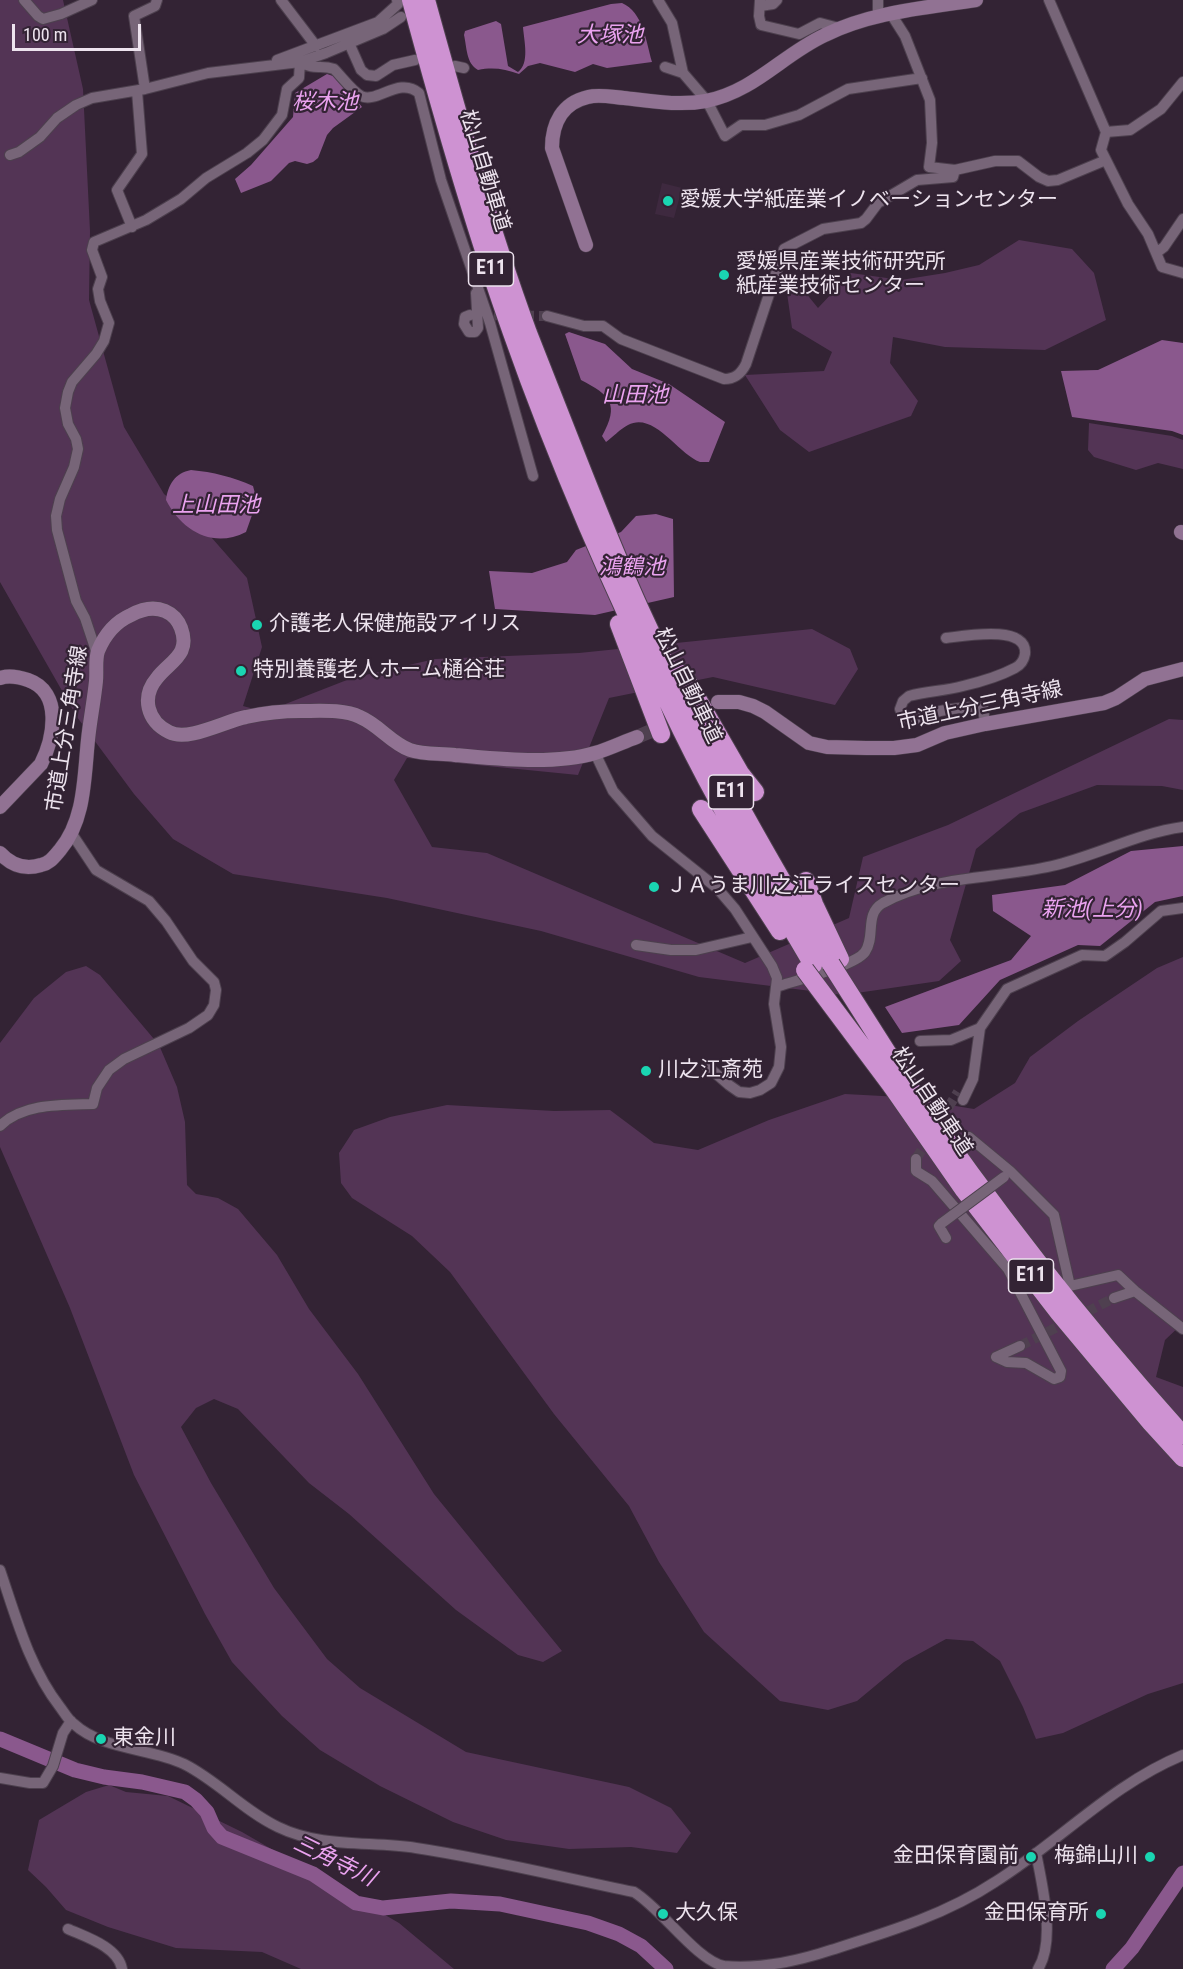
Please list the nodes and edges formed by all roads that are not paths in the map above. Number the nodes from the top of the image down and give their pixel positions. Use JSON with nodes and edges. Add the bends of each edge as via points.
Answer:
{"nodes":[{"id":1,"x":24,"y":0,"type":"edge"},
{"id":2,"x":92,"y":0,"type":"edge"},
{"id":3,"x":157,"y":0,"type":"edge"},
{"id":4,"x":281,"y":0,"type":"edge"},
{"id":5,"x":397,"y":0,"type":"edge"},
{"id":6,"x":411,"y":0,"type":"edge"},
{"id":7,"x":426,"y":0,"type":"edge"},
{"id":8,"x":433,"y":0,"type":"edge"},
{"id":9,"x":658,"y":0,"type":"edge"},
{"id":10,"x":777,"y":0,"type":"edge"},
{"id":11,"x":878,"y":0,"type":"edge"},
{"id":12,"x":976,"y":0,"type":"edge"},
{"id":13,"x":1049,"y":0,"type":"edge"},
{"id":14,"x":760,"y":3,"type":"edge"},
{"id":15,"x":885,"y":15,"type":"junction"},
{"id":16,"x":401,"y":17,"type":"dead end"},
{"id":17,"x":839,"y":28,"type":"junction"},
{"id":18,"x":349,"y":43,"type":"junction"},
{"id":19,"x":316,"y":46,"type":"junction"},
{"id":20,"x":415,"y":60,"type":"dead end"},
{"id":21,"x":300,"y":62,"type":"junction"},
{"id":22,"x":266,"y":65,"type":"junction"},
{"id":23,"x":665,"y":67,"type":"dead end"},
{"id":24,"x":683,"y":73,"type":"junction"},
{"id":25,"x":922,"y":78,"type":"junction"},
{"id":26,"x":1183,"y":82,"type":"edge"},
{"id":27,"x":141,"y":90,"type":"junction"},
{"id":28,"x":707,"y":101,"type":"junction"},
{"id":29,"x":454,"y":102,"type":"junction"},
{"id":30,"x":1106,"y":132,"type":"junction"},
{"id":31,"x":10,"y":155,"type":"dead end"},
{"id":32,"x":1106,"y":160,"type":"junction"},
{"id":33,"x":955,"y":170,"type":"junction"},
{"id":34,"x":1183,"y":219,"type":"edge"},
{"id":35,"x":132,"y":227,"type":"junction"},
{"id":36,"x":586,"y":245,"type":"dead end"},
{"id":37,"x":1156,"y":253,"type":"junction"},
{"id":38,"x":1183,"y":273,"type":"edge"},
{"id":39,"x":474,"y":275,"type":"junction"},
{"id":40,"x":470,"y":315,"type":"dead end"},
{"id":41,"x":547,"y":316,"type":"tunnel mouth"},
{"id":42,"x":533,"y":476,"type":"dead end"},
{"id":43,"x":596,"y":527,"type":"junction"},
{"id":44,"x":635,"y":617,"type":"junction"},
{"id":45,"x":946,"y":638,"type":"dead end"},
{"id":46,"x":97,"y":654,"type":"junction"},
{"id":47,"x":1183,"y":669,"type":"edge"},
{"id":48,"x":0,"y":678,"type":"edge"},
{"id":49,"x":718,"y":702,"type":"dead end"},
{"id":50,"x":985,"y":724,"type":"junction"},
{"id":51,"x":661,"y":734,"type":"dead end"},
{"id":52,"x":637,"y":736,"type":"tunnel mouth"},
{"id":53,"x":595,"y":753,"type":"junction"},
{"id":54,"x":755,"y":792,"type":"dead end"},
{"id":55,"x":0,"y":807,"type":"edge"},
{"id":56,"x":701,"y":809,"type":"dead end"},
{"id":57,"x":1183,"y":826,"type":"edge"},
{"id":58,"x":72,"y":834,"type":"junction"},
{"id":59,"x":0,"y":853,"type":"edge"},
{"id":60,"x":806,"y":881,"type":"dead end"},
{"id":61,"x":1183,"y":908,"type":"edge"},
{"id":62,"x":752,"y":937,"type":"junction"},
{"id":63,"x":636,"y":945,"type":"dead end"},
{"id":64,"x":822,"y":964,"type":"junction"},
{"id":65,"x":776,"y":987,"type":"junction"},
{"id":66,"x":981,"y":1028,"type":"junction"},
{"id":67,"x":920,"y":1041,"type":"dead end"},
{"id":68,"x":707,"y":1066,"type":"dead end"},
{"id":69,"x":903,"y":1082,"type":"junction"},
{"id":70,"x":961,"y":1096,"type":"tunnel mouth"},
{"id":71,"x":0,"y":1126,"type":"edge"},
{"id":72,"x":969,"y":1137,"type":"dead end"},
{"id":73,"x":916,"y":1159,"type":"dead end"},
{"id":74,"x":1007,"y":1174,"type":"junction"},
{"id":75,"x":946,"y":1238,"type":"dead end"},
{"id":76,"x":1135,"y":1291,"type":"junction"},
{"id":77,"x":1114,"y":1298,"type":"tunnel mouth"},
{"id":78,"x":1183,"y":1329,"type":"edge"},
{"id":79,"x":1020,"y":1346,"type":"tunnel mouth"},
{"id":80,"x":1183,"y":1435,"type":"edge"},
{"id":81,"x":1183,"y":1458,"type":"edge"},
{"id":82,"x":0,"y":1570,"type":"edge"},
{"id":83,"x":71,"y":1721,"type":"junction"},
{"id":84,"x":1183,"y":1755,"type":"edge"},
{"id":85,"x":0,"y":1778,"type":"edge"},
{"id":86,"x":1036,"y":1853,"type":"junction"},
{"id":87,"x":68,"y":1929,"type":"dead end"},
{"id":88,"x":122,"y":1969,"type":"edge"},
{"id":89,"x":1038,"y":1969,"type":"edge"}],
"edges":[{"from":1,"to":2,"type":"street","via":[[42,19]]},
{"from":3,"to":27,"type":"street","via":[[155,6],[134,16]]},
{"from":4,"to":19,"type":"street"},
{"from":5,"to":19,"type":"street","via":[[398,4],[378,22]]},
{"from":6,"to":43,"type":"highway","name":"松山自動車道","number":"E11","via":[[466,196],[512,334]]},
{"from":7,"to":29,"type":"highway","name":"松山自動車道","number":"E11"},
{"from":8,"to":29,"type":"highway"},
{"from":9,"to":24,"type":"street","via":[[672,23]]},
{"from":10,"to":14,"type":"street","via":[[773,4]]},
{"from":11,"to":15,"type":"street"},
{"from":12,"to":15,"type":"street"},
{"from":13,"to":30,"type":"street"},
{"from":14,"to":17,"type":"street","via":[[761,24],[799,34],[820,23]]},
{"from":15,"to":17,"type":"street"},
{"from":15,"to":25,"type":"street","via":[[904,36]]},
{"from":16,"to":18,"type":"street"},
{"from":17,"to":28,"type":"street","via":[[749,86]]},
{"from":18,"to":20,"type":"street","via":[[361,70],[368,75],[376,76],[393,65]]},
{"from":18,"to":21,"type":"street"},
{"from":19,"to":22,"type":"street"},
{"from":21,"to":22,"type":"street"},
{"from":21,"to":35,"type":"street","via":[[299,78],[287,89],[282,115],[263,140],[181,199]]},
{"from":21,"to":39,"type":"street","via":[[309,68],[334,69],[359,95],[367,98],[402,87],[419,93],[441,180]]},
{"from":22,"to":27,"type":"street","via":[[208,73]]},
{"from":23,"to":24,"type":"street"},
{"from":24,"to":28,"type":"street"},
{"from":25,"to":28,"type":"street","via":[[848,89],[800,115],[765,125],[741,125],[725,136]]},
{"from":25,"to":33,"type":"street","via":[[930,100],[929,167]]},
{"from":26,"to":30,"type":"street","via":[[1161,109],[1130,130]]},
{"from":27,"to":31,"type":"street","via":[[76,105],[40,137]]},
{"from":27,"to":35,"type":"street","via":[[142,154],[117,190]]},
{"from":28,"to":36,"type":"street","via":[[674,103],[599,95],[570,105],[557,119],[552,148]]},
{"from":29,"to":43,"type":"highway","name":"松山自動車道","number":"E11","via":[[500,251]]},
{"from":30,"to":32,"type":"street","via":[[1101,150]]},
{"from":32,"to":33,"type":"street","via":[[1048,181],[1018,161],[995,161]]},
{"from":32,"to":37,"type":"street"},
{"from":33,"to":41,"type":"street","via":[[953,177],[917,180],[878,203],[861,223],[823,229],[784,249],[746,364],[731,379],[621,339],[603,326],[584,326]]},
{"from":34,"to":37,"type":"street"},
{"from":35,"to":46,"type":"street","via":[[94,242],[102,277],[100,301],[109,323],[104,341],[68,392],[65,408],[78,449],[56,516],[76,601]]},
{"from":37,"to":38,"type":"street","via":[[1162,267]]},
{"from":39,"to":40,"type":"street","via":[[476,332],[467,331],[464,324],[465,317]]},
{"from":39,"to":42,"type":"street"},
{"from":43,"to":44,"type":"highway"},
{"from":43,"to":44,"type":"highway"},
{"from":44,"to":51,"type":"highway"},
{"from":44,"to":54,"type":"highway"},
{"from":44,"to":64,"type":"highway","name":"松山自動車道","number":"E11","via":[[683,733],[746,850]]},
{"from":45,"to":50,"type":"street","via":[[1011,635],[1026,648],[1024,659],[1017,667],[962,687],[909,696],[900,709],[902,716],[916,719],[937,711],[983,706]]},
{"from":46,"to":53,"type":"street","name":"市道上分三角寺線","via":[[113,627],[135,613],[156,608],[176,618],[183,646],[175,662],[158,676],[147,706],[156,724],[171,734],[197,732],[254,715],[305,711],[362,717],[413,751],[555,760]]},
{"from":46,"to":58,"type":"street","name":"市道上分三角寺線","via":[[81,802]]},
{"from":47,"to":50,"type":"street","name":"市道上分三角寺線","via":[[1145,679],[1104,703]]},
{"from":48,"to":55,"type":"street","name":"市道上分三角寺線","via":[[25,679],[41,687],[48,696],[52,718],[41,764]]},
{"from":49,"to":50,"type":"street","name":"市道上分三角寺線","via":[[753,706],[809,743],[827,747],[916,745],[945,733]]},
{"from":52,"to":53,"type":"street","name":"市道上分三角寺線"},
{"from":53,"to":62,"type":"street","via":[[613,790],[628,808],[652,836],[717,888]]},
{"from":56,"to":64,"type":"highway"},
{"from":57,"to":65,"type":"street","via":[[1054,866],[924,886],[898,895],[879,905],[871,915],[865,952],[852,962]]},
{"from":58,"to":59,"type":"street","name":"市道上分三角寺線","via":[[49,863],[17,866]]},
{"from":58,"to":71,"type":"street","via":[[96,870],[149,901],[166,921],[193,961],[214,982],[214,1005],[208,1015],[189,1028],[109,1070],[97,1088],[93,1104],[22,1112]]},
{"from":60,"to":64,"type":"highway","via":[[814,904]]},
{"from":61,"to":66,"type":"street","via":[[1161,911],[1105,956],[1082,955],[1007,989]]},
{"from":62,"to":63,"type":"street","via":[[696,950]]},
{"from":62,"to":65,"type":"street","via":[[772,966]]},
{"from":64,"to":69,"type":"highway","bridge":true},
{"from":64,"to":69,"type":"highway"},
{"from":65,"to":68,"type":"street","via":[[774,1004],[781,1047],[779,1067],[771,1083],[750,1094],[739,1092]]},
{"from":66,"to":67,"type":"street","via":[[951,1040]]},
{"from":66,"to":70,"type":"street","via":[[973,1079]]},
{"from":69,"to":80,"type":"highway","name":"松山自動車道","number":"E11","via":[[1074,1308]]},
{"from":69,"to":81,"type":"highway","name":"松山自動車道","number":"E11","via":[[964,1190],[1045,1294]]},
{"from":72,"to":74,"type":"street"},
{"from":73,"to":79,"type":"street","via":[[916,1172],[932,1181],[1008,1269],[1060,1377],[1054,1379],[1026,1363],[996,1357]]},
{"from":74,"to":75,"type":"street","bridge":true,"via":[[939,1226]]},
{"from":74,"to":76,"type":"street","via":[[1054,1215],[1070,1286],[1118,1275]]},
{"from":76,"to":77,"type":"street"},
{"from":76,"to":78,"type":"street"},
{"from":82,"to":83,"type":"street","via":[[33,1662]]},
{"from":83,"to":85,"type":"street","via":[[42,1783]]},
{"from":83,"to":86,"type":"street","via":[[93,1736],[183,1764],[278,1827],[303,1836],[327,1842],[417,1848],[634,1892],[706,1958],[740,1969],[803,1959],[922,1920],[995,1882]]},
{"from":84,"to":86,"type":"street","via":[[1128,1784]]},
{"from":86,"to":89,"type":"street","via":[[1047,1932],[1045,1958]]},
{"from":87,"to":88,"type":"street","via":[[107,1949],[118,1958]]}]}
